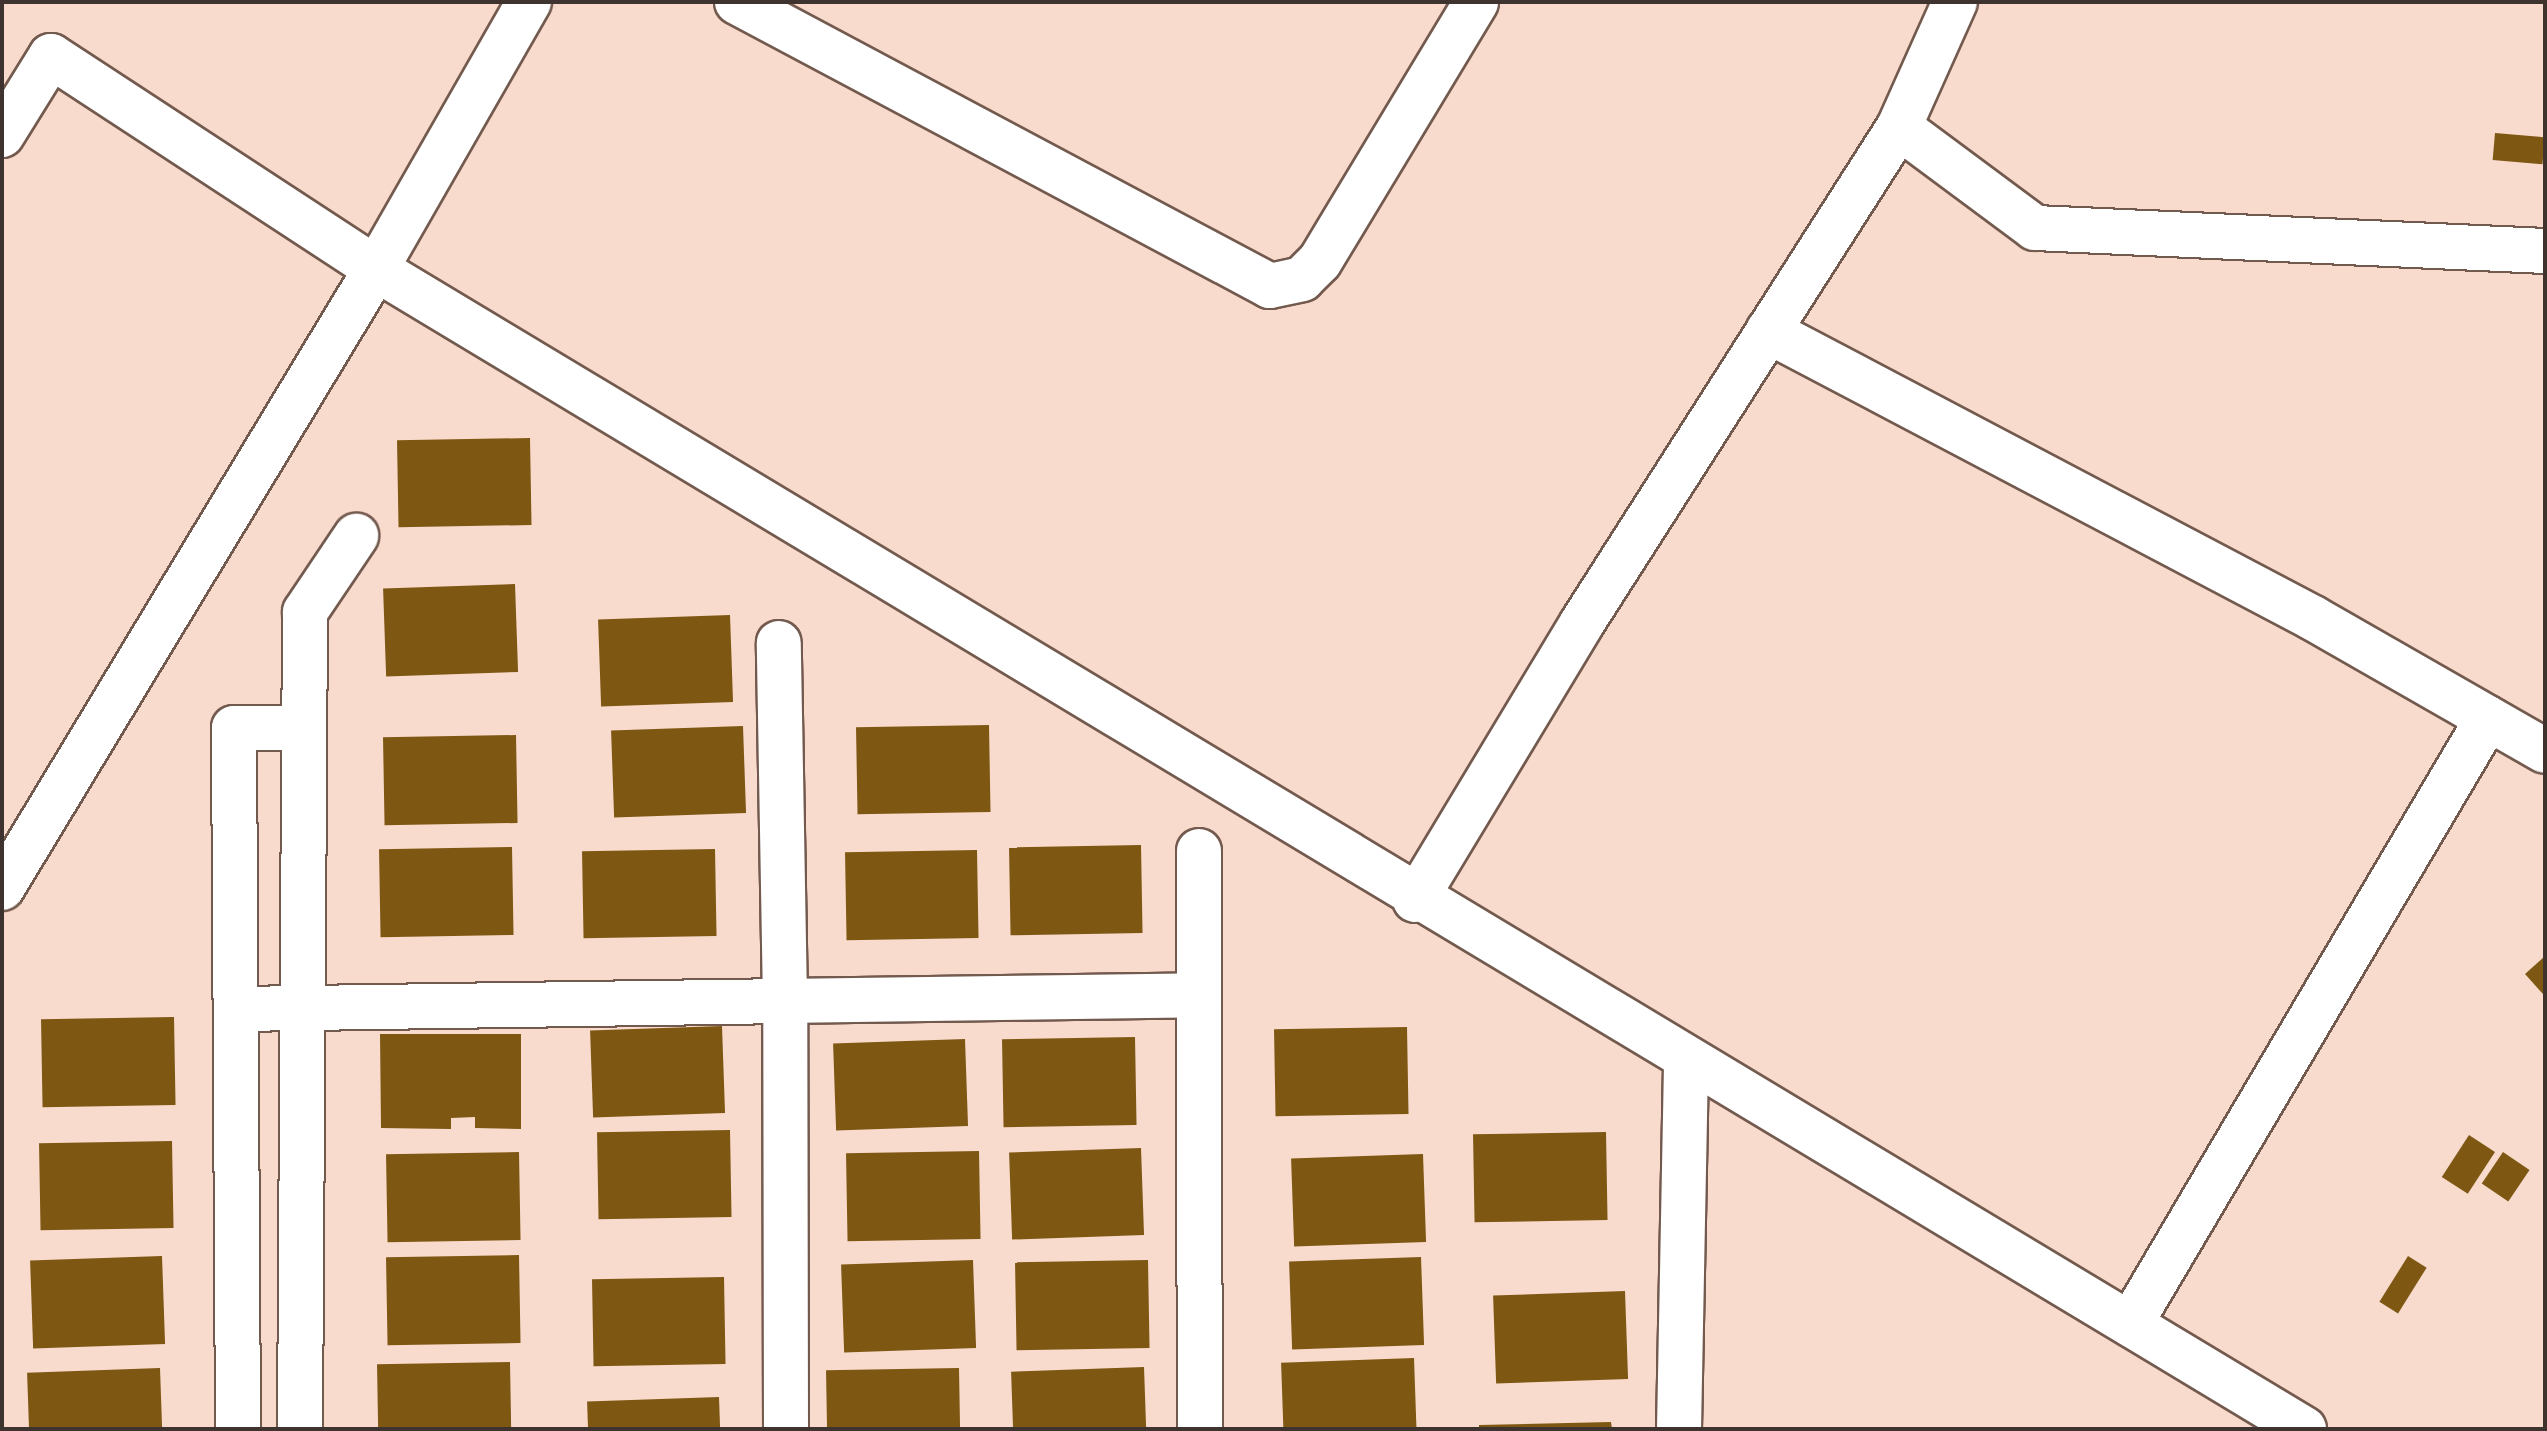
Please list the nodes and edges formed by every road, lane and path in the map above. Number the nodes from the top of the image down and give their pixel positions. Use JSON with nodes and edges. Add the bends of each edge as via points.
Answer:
{"nodes":[{"id":1,"x":529,"y":2,"type":"edge"},
{"id":2,"x":737,"y":2,"type":"edge"},
{"id":3,"x":1476,"y":2,"type":"edge"},
{"id":4,"x":1955,"y":2,"type":"edge"},
{"id":5,"x":1899,"y":127,"type":"junction"},
{"id":6,"x":2,"y":135,"type":"edge"},
{"id":7,"x":2545,"y":251,"type":"edge"},
{"id":8,"x":376,"y":269,"type":"junction"},
{"id":9,"x":1768,"y":331,"type":"junction"},
{"id":10,"x":356,"y":536,"type":"dead end"},
{"id":11,"x":779,"y":643,"type":"dead end"},
{"id":12,"x":2488,"y":718,"type":"junction"},
{"id":13,"x":300,"y":728,"type":"junction"},
{"id":14,"x":2545,"y":751,"type":"edge"},
{"id":15,"x":1199,"y":851,"type":"dead end"},
{"id":16,"x":2,"y":888,"type":"edge"},
{"id":17,"x":1415,"y":900,"type":"junction"},
{"id":18,"x":1199,"y":995,"type":"junction"},
{"id":19,"x":785,"y":1001,"type":"junction"},
{"id":20,"x":236,"y":1009,"type":"junction"},
{"id":21,"x":305,"y":1009,"type":"junction"},
{"id":22,"x":1686,"y":1060,"type":"junction"},
{"id":23,"x":2132,"y":1321,"type":"junction"},
{"id":24,"x":238,"y":1429,"type":"edge"},
{"id":25,"x":300,"y":1429,"type":"edge"},
{"id":26,"x":786,"y":1429,"type":"edge"},
{"id":27,"x":1200,"y":1429,"type":"edge"},
{"id":28,"x":1679,"y":1429,"type":"edge"},
{"id":29,"x":2304,"y":1429,"type":"edge"}],
"edges":[{"from":1,"to":8,"type":"street"},
{"from":2,"to":3,"type":"street","via":[[1270,286],[1302,279],[1320,261]]},
{"from":4,"to":5,"type":"street"},
{"from":5,"to":7,"type":"street","via":[[2035,228]]},
{"from":5,"to":9,"type":"street"},
{"from":6,"to":8,"type":"street","via":[[51,56]]},
{"from":8,"to":16,"type":"street"},
{"from":8,"to":17,"type":"street"},
{"from":9,"to":12,"type":"street","via":[[2313,618]]},
{"from":9,"to":17,"type":"street"},
{"from":10,"to":13,"type":"street","via":[[305,612]]},
{"from":11,"to":19,"type":"street"},
{"from":12,"to":14,"type":"street"},
{"from":12,"to":23,"type":"street"},
{"from":13,"to":20,"type":"street","via":[[234,728]]},
{"from":13,"to":21,"type":"street"},
{"from":15,"to":18,"type":"street"},
{"from":17,"to":22,"type":"street"},
{"from":18,"to":19,"type":"street"},
{"from":18,"to":27,"type":"street"},
{"from":19,"to":21,"type":"street"},
{"from":19,"to":26,"type":"street"},
{"from":20,"to":21,"type":"street"},
{"from":20,"to":24,"type":"street"},
{"from":21,"to":25,"type":"street"},
{"from":22,"to":23,"type":"street"},
{"from":22,"to":28,"type":"street"},
{"from":23,"to":29,"type":"street"}]}
